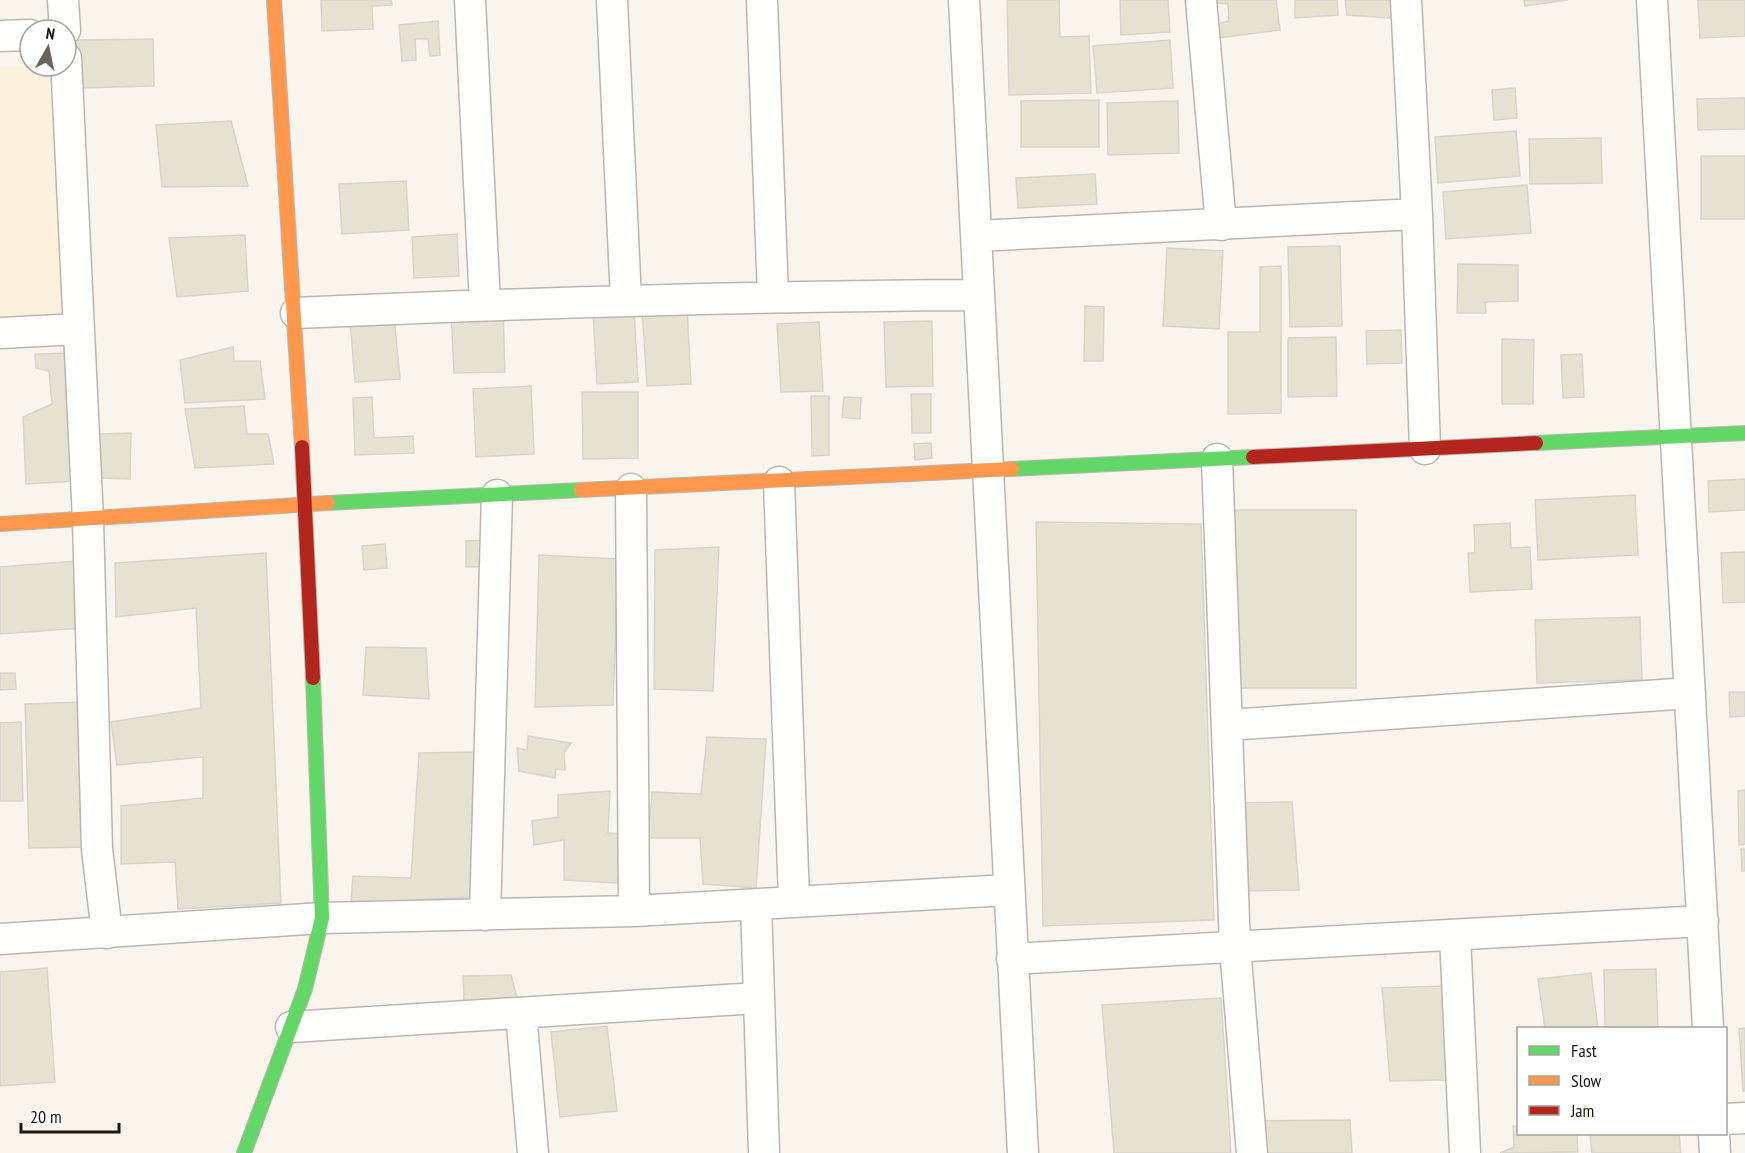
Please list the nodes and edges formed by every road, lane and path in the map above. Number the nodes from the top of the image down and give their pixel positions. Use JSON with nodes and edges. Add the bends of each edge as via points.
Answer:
{"nodes":[{"id":1,"x":63,"y":0,"type":"edge"},
{"id":2,"x":274,"y":0,"type":"edge"},
{"id":3,"x":470,"y":0,"type":"edge"},
{"id":4,"x":612,"y":0,"type":"edge"},
{"id":5,"x":762,"y":0,"type":"edge"},
{"id":6,"x":964,"y":0,"type":"edge"},
{"id":7,"x":1201,"y":0,"type":"edge"},
{"id":8,"x":1406,"y":0,"type":"edge"},
{"id":9,"x":1652,"y":0,"type":"edge"},
{"id":10,"x":64,"y":18,"type":"edge"},
{"id":11,"x":18,"y":35,"type":"edge"},
{"id":12,"x":0,"y":36,"type":"edge"},
{"id":13,"x":67,"y":78,"type":"edge"},
{"id":14,"x":1417,"y":214,"type":"junction"},
{"id":15,"x":1221,"y":225,"type":"junction"},
{"id":16,"x":976,"y":236,"type":"junction"},
{"id":17,"x":979,"y":295,"type":"junction"},
{"id":18,"x":773,"y":296,"type":"junction"},
{"id":19,"x":626,"y":300,"type":"junction"},
{"id":20,"x":485,"y":304,"type":"junction"},
{"id":21,"x":296,"y":313,"type":"junction"},
{"id":22,"x":79,"y":329,"type":"junction"},
{"id":23,"x":0,"y":333,"type":"edge"},
{"id":24,"x":1745,"y":433,"type":"edge"},
{"id":25,"x":1676,"y":436,"type":"junction"},
{"id":26,"x":1425,"y":449,"type":"junction"},
{"id":27,"x":1217,"y":459,"type":"junction"},
{"id":28,"x":988,"y":470,"type":"junction"},
{"id":29,"x":779,"y":482,"type":"junction"},
{"id":30,"x":631,"y":489,"type":"junction"},
{"id":31,"x":497,"y":495,"type":"junction"},
{"id":32,"x":306,"y":504,"type":"junction"},
{"id":33,"x":88,"y":520,"type":"junction"},
{"id":34,"x":0,"y":524,"type":"edge"},
{"id":35,"x":1690,"y":693,"type":"junction"},
{"id":36,"x":1229,"y":725,"type":"junction"},
{"id":37,"x":1008,"y":890,"type":"junction"},
{"id":38,"x":794,"y":900,"type":"junction"},
{"id":39,"x":756,"y":904,"type":"junction"},
{"id":40,"x":634,"y":911,"type":"junction"},
{"id":41,"x":485,"y":915,"type":"junction"},
{"id":42,"x":322,"y":918,"type":"junction"},
{"id":43,"x":1702,"y":921,"type":"junction"},
{"id":44,"x":107,"y":933,"type":"junction"},
{"id":45,"x":1455,"y":935,"type":"junction"},
{"id":46,"x":0,"y":939,"type":"edge"},
{"id":47,"x":1235,"y":947,"type":"junction"},
{"id":48,"x":1012,"y":958,"type":"junction"},
{"id":49,"x":758,"y":998,"type":"junction"},
{"id":50,"x":521,"y":1013,"type":"junction"},
{"id":51,"x":291,"y":1027,"type":"junction"},
{"id":52,"x":1708,"y":1027,"type":"edge"},
{"id":53,"x":1745,"y":1118,"type":"edge"},
{"id":54,"x":1727,"y":1119,"type":"edge"},
{"id":55,"x":1714,"y":1135,"type":"edge"},
{"id":56,"x":244,"y":1153,"type":"edge"},
{"id":57,"x":533,"y":1153,"type":"edge"},
{"id":58,"x":765,"y":1153,"type":"edge"},
{"id":59,"x":1023,"y":1153,"type":"edge"},
{"id":60,"x":1252,"y":1153,"type":"edge"},
{"id":61,"x":1465,"y":1153,"type":"edge"},
{"id":62,"x":1715,"y":1153,"type":"edge"}],
"edges":[{"from":1,"to":10,"type":"street"},
{"from":2,"to":21,"type":"street"},
{"from":3,"to":20,"type":"street"},
{"from":4,"to":19,"type":"street"},
{"from":5,"to":18,"type":"street"},
{"from":6,"to":16,"type":"street"},
{"from":7,"to":15,"type":"street"},
{"from":8,"to":14,"type":"street"},
{"from":9,"to":25,"type":"street"},
{"from":11,"to":12,"type":"street"},
{"from":13,"to":22,"type":"street"},
{"from":14,"to":15,"type":"street"},
{"from":14,"to":26,"type":"street"},
{"from":15,"to":16,"type":"street"},
{"from":16,"to":17,"type":"street"},
{"from":17,"to":18,"type":"street"},
{"from":17,"to":28,"type":"street"},
{"from":18,"to":19,"type":"street"},
{"from":19,"to":20,"type":"street"},
{"from":20,"to":21,"type":"street"},
{"from":21,"to":32,"type":"street"},
{"from":22,"to":23,"type":"street"},
{"from":22,"to":33,"type":"street"},
{"from":24,"to":25,"type":"street"},
{"from":25,"to":26,"type":"street"},
{"from":25,"to":35,"type":"street"},
{"from":26,"to":27,"type":"street"},
{"from":27,"to":28,"type":"street"},
{"from":27,"to":36,"type":"street"},
{"from":28,"to":29,"type":"street"},
{"from":28,"to":37,"type":"street"},
{"from":29,"to":30,"type":"street"},
{"from":29,"to":38,"type":"street"},
{"from":30,"to":31,"type":"street"},
{"from":30,"to":40,"type":"street"},
{"from":31,"to":32,"type":"street"},
{"from":31,"to":41,"type":"street"},
{"from":32,"to":33,"type":"street"},
{"from":32,"to":42,"type":"street"},
{"from":33,"to":34,"type":"street"},
{"from":33,"to":44,"type":"street","via":[[97,849]]},
{"from":35,"to":36,"type":"street"},
{"from":35,"to":43,"type":"street"},
{"from":36,"to":47,"type":"street"},
{"from":37,"to":38,"type":"street"},
{"from":37,"to":48,"type":"street"},
{"from":38,"to":39,"type":"street"},
{"from":39,"to":40,"type":"street"},
{"from":39,"to":49,"type":"street"},
{"from":40,"to":41,"type":"street"},
{"from":41,"to":42,"type":"street"},
{"from":42,"to":44,"type":"street"},
{"from":42,"to":51,"type":"street","via":[[305,989]]},
{"from":43,"to":45,"type":"street"},
{"from":43,"to":52,"type":"street"},
{"from":44,"to":46,"type":"street"},
{"from":45,"to":47,"type":"street"},
{"from":45,"to":61,"type":"street"},
{"from":47,"to":48,"type":"street"},
{"from":47,"to":60,"type":"street"},
{"from":48,"to":59,"type":"street"},
{"from":49,"to":50,"type":"street"},
{"from":49,"to":58,"type":"street"},
{"from":50,"to":51,"type":"street"},
{"from":50,"to":57,"type":"street"},
{"from":51,"to":56,"type":"street"},
{"from":53,"to":54,"type":"street"},
{"from":55,"to":62,"type":"street"}]}
